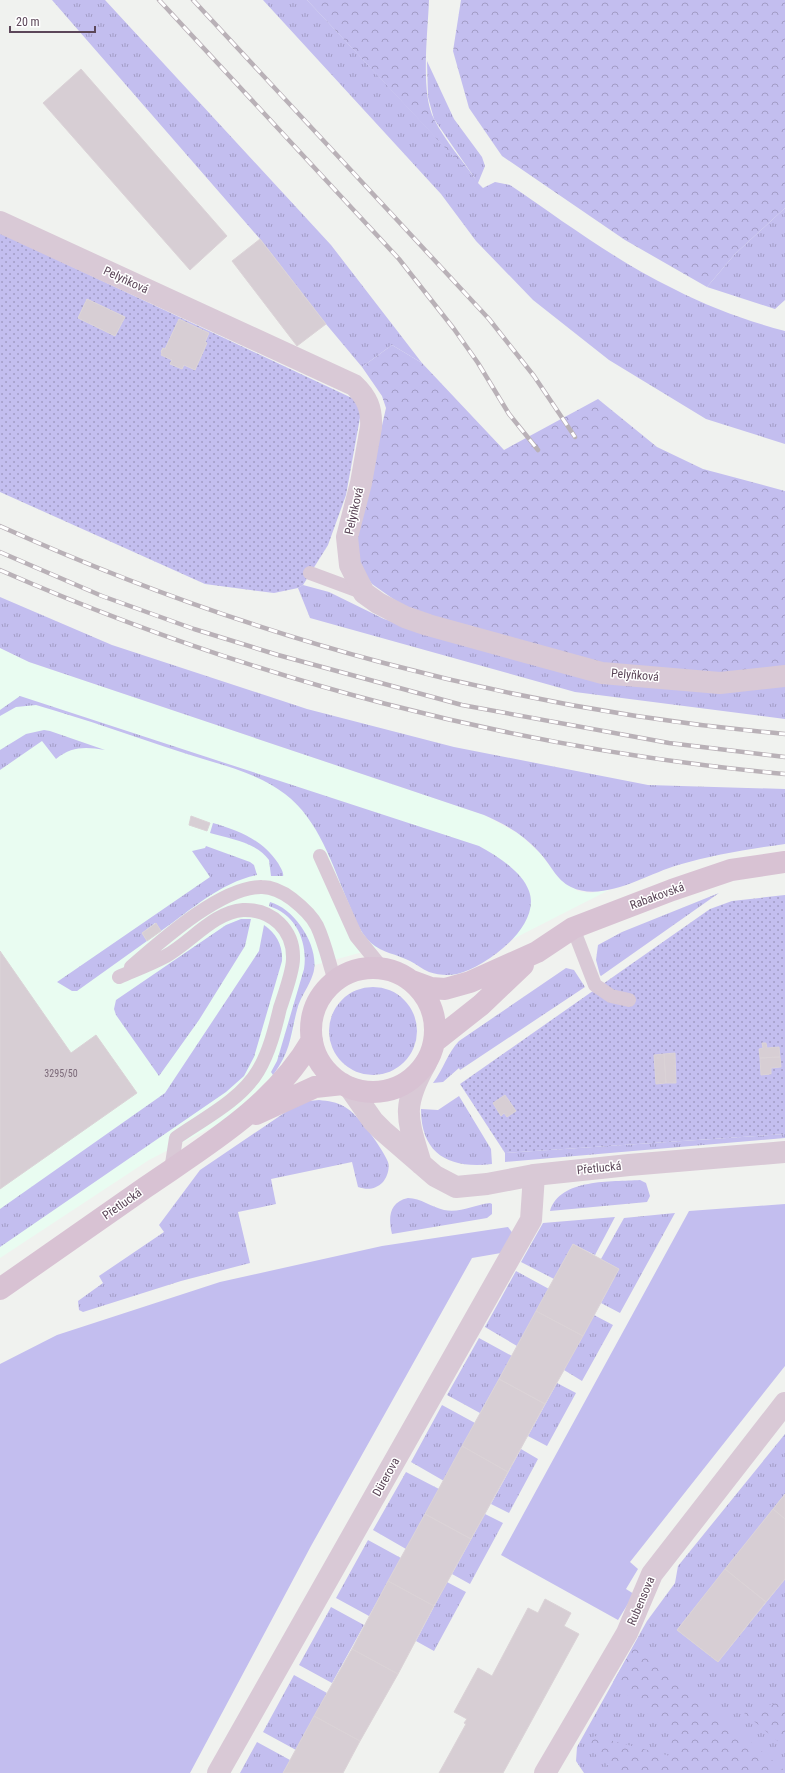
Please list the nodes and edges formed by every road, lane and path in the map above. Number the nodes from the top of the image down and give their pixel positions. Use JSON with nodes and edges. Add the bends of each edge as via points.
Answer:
{"nodes":[{"id":1,"x":0,"y":222,"type":"edge"},
{"id":2,"x":310,"y":573,"type":"dead end"},
{"id":3,"x":364,"y":593,"type":"junction"},
{"id":4,"x":785,"y":676,"type":"edge"},
{"id":5,"x":320,"y":856,"type":"dead end"},
{"id":6,"x":785,"y":862,"type":"edge"},
{"id":7,"x":573,"y":928,"type":"junction"},
{"id":8,"x":537,"y":952,"type":"junction"},
{"id":9,"x":382,"y":968,"type":"junction"},
{"id":10,"x":335,"y":981,"type":"junction"},
{"id":11,"x":412,"y":981,"type":"junction"},
{"id":12,"x":630,"y":1000,"type":"dead end"},
{"id":13,"x":312,"y":1040,"type":"junction"},
{"id":14,"x":434,"y":1042,"type":"junction"},
{"id":15,"x":426,"y":1063,"type":"junction"},
{"id":16,"x":347,"y":1086,"type":"junction"},
{"id":17,"x":244,"y":1119,"type":"junction"},
{"id":18,"x":785,"y":1152,"type":"edge"},
{"id":19,"x":421,"y":1164,"type":"junction"},
{"id":20,"x":171,"y":1170,"type":"junction"},
{"id":21,"x":534,"y":1175,"type":"junction"},
{"id":22,"x":0,"y":1289,"type":"edge"},
{"id":23,"x":785,"y":1403,"type":"edge"},
{"id":24,"x":218,"y":1773,"type":"edge"},
{"id":25,"x":545,"y":1773,"type":"edge"}],
"edges":[{"from":1,"to":3,"type":"street","name":"Pelyňková","via":[[354,385],[361,392],[368,402],[371,427],[347,537],[350,565]]},
{"from":2,"to":3,"type":"lane"},
{"from":3,"to":4,"type":"street","name":"Pelyňková","via":[[389,610],[422,623],[591,671],[720,683]]},
{"from":5,"to":9,"type":"lane","via":[[356,936]]},
{"from":6,"to":7,"type":"main road","name":"Rabakovská","via":[[731,870]]},
{"from":7,"to":8,"type":"main road","name":"Rabakovská"},
{"from":7,"to":12,"type":"lane","via":[[595,985],[611,996]]},
{"from":8,"to":11,"type":"main road","name":"Rabakovská","via":[[491,974],[444,989],[431,988]]},
{"from":8,"to":14,"type":"main road","name":"Rabakovská","via":[[481,1005]]},
{"from":9,"to":10,"type":"main road","name":"Přetlucká","via":[[360,969]]},
{"from":9,"to":11,"type":"main road","name":"Přetlucká"},
{"from":10,"to":13,"type":"main road","name":"Přetlucká","via":[[323,994],[314,1011]]},
{"from":10,"to":20,"type":"lane","via":[[317,925],[301,905],[283,892],[262,887],[243,889],[210,906],[158,943],[119,977],[167,955],[233,912],[244,910],[272,916],[283,926],[291,942],[294,959],[277,1021],[258,1072],[231,1100],[176,1138]]},
{"from":11,"to":14,"type":"main road","name":"Přetlucká","via":[[423,992],[431,1008],[435,1026]]},
{"from":13,"to":16,"type":"main road","name":"Přetlucká","via":[[323,1067]]},
{"from":13,"to":17,"type":"main road","name":"Přetlucká","via":[[304,1055],[280,1083]]},
{"from":14,"to":15,"type":"main road","name":"Přetlucká"},
{"from":15,"to":16,"type":"main road","name":"Přetlucká","via":[[411,1079],[391,1090],[370,1092]]},
{"from":15,"to":19,"type":"street","name":"Přetlucká","via":[[414,1084],[408,1103],[410,1129]]},
{"from":16,"to":17,"type":"main road","name":"Přetlucká","via":[[315,1087]]},
{"from":16,"to":19,"type":"street","name":"Přetlucká","via":[[373,1121]]},
{"from":17,"to":20,"type":"main road","name":"Přetlucká"},
{"from":18,"to":21,"type":"street","name":"Přetlucká"},
{"from":19,"to":21,"type":"street","name":"Přetlucká","via":[[441,1180],[456,1187]]},
{"from":20,"to":22,"type":"main road","name":"Přetlucká"},
{"from":21,"to":24,"type":"street","name":"Dürerova","via":[[531,1220]]},
{"from":23,"to":25,"type":"street","name":"Rubensova","via":[[652,1574],[627,1633]]}]}
